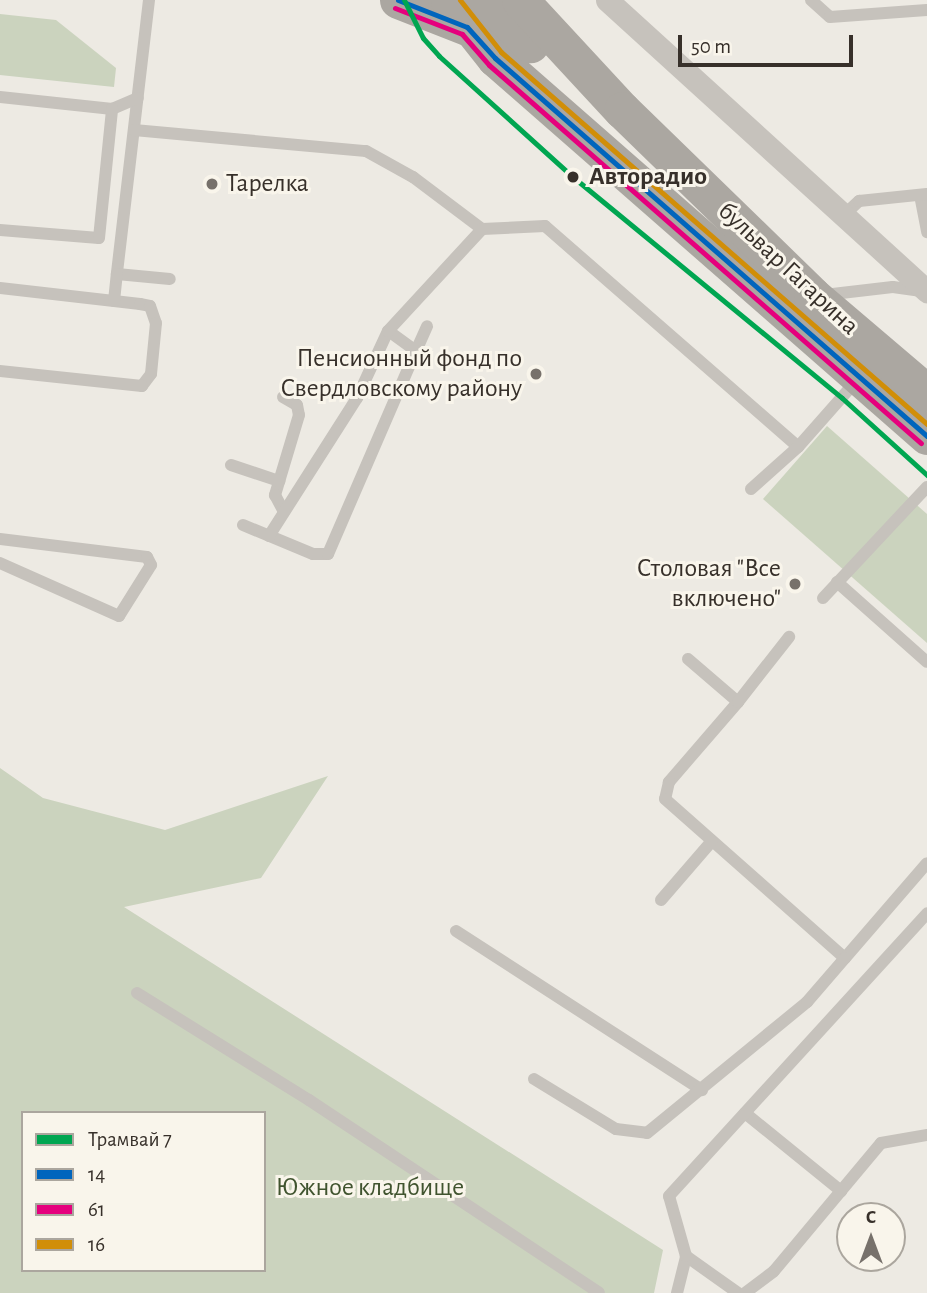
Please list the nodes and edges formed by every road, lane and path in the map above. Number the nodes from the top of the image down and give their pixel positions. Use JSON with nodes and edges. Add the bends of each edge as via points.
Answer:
{"nodes":[{"id":1,"x":149,"y":0,"type":"edge"},
{"id":2,"x":398,"y":0,"type":"edge"},
{"id":3,"x":520,"y":0,"type":"edge"},
{"id":4,"x":607,"y":0,"type":"edge"},
{"id":5,"x":811,"y":0,"type":"edge"},
{"id":6,"x":468,"y":9,"type":"edge"},
{"id":7,"x":927,"y":10,"type":"edge"},
{"id":8,"x":0,"y":97,"type":"edge"},
{"id":9,"x":138,"y":97,"type":"junction"},
{"id":10,"x":112,"y":109,"type":"junction"},
{"id":11,"x":622,"y":110,"type":"junction"},
{"id":12,"x":134,"y":130,"type":"junction"},
{"id":13,"x":923,"y":195,"type":"edge"},
{"id":14,"x":844,"y":215,"type":"junction"},
{"id":15,"x":482,"y":229,"type":"junction"},
{"id":16,"x":0,"y":230,"type":"edge"},
{"id":17,"x":927,"y":232,"type":"edge"},
{"id":18,"x":117,"y":274,"type":"junction"},
{"id":19,"x":170,"y":279,"type":"dead end"},
{"id":20,"x":0,"y":288,"type":"edge"},
{"id":21,"x":927,"y":293,"type":"edge"},
{"id":22,"x":812,"y":295,"type":"junction"},
{"id":23,"x":114,"y":301,"type":"junction"},
{"id":24,"x":427,"y":326,"type":"dead end"},
{"id":25,"x":388,"y":331,"type":"junction"},
{"id":26,"x":416,"y":351,"type":"junction"},
{"id":27,"x":869,"y":366,"type":"junction"},
{"id":28,"x":0,"y":371,"type":"edge"},
{"id":29,"x":927,"y":393,"type":"edge"},
{"id":30,"x":284,"y":397,"type":"dead end"},
{"id":31,"x":927,"y":436,"type":"edge"},
{"id":32,"x":798,"y":447,"type":"junction"},
{"id":33,"x":231,"y":464,"type":"dead end"},
{"id":34,"x":279,"y":481,"type":"junction"},
{"id":35,"x":927,"y":486,"type":"edge"},
{"id":36,"x":751,"y":489,"type":"dead end"},
{"id":37,"x":284,"y":512,"type":"junction"},
{"id":38,"x":243,"y":525,"type":"dead end"},
{"id":39,"x":269,"y":536,"type":"junction"},
{"id":40,"x":0,"y":539,"type":"edge"},
{"id":41,"x":0,"y":563,"type":"edge"},
{"id":42,"x":837,"y":582,"type":"junction"},
{"id":43,"x":822,"y":598,"type":"dead end"},
{"id":44,"x":789,"y":637,"type":"dead end"},
{"id":45,"x":688,"y":659,"type":"dead end"},
{"id":46,"x":927,"y":663,"type":"edge"},
{"id":47,"x":738,"y":702,"type":"junction"},
{"id":48,"x":711,"y":842,"type":"junction"},
{"id":49,"x":927,"y":863,"type":"edge"},
{"id":50,"x":661,"y":900,"type":"dead end"},
{"id":51,"x":927,"y":913,"type":"edge"},
{"id":52,"x":457,"y":931,"type":"dead end"},
{"id":53,"x":845,"y":958,"type":"junction"},
{"id":54,"x":137,"y":993,"type":"dead end"},
{"id":55,"x":534,"y":1079,"type":"dead end"},
{"id":56,"x":702,"y":1090,"type":"junction"},
{"id":57,"x":745,"y":1113,"type":"junction"},
{"id":58,"x":927,"y":1135,"type":"edge"},
{"id":59,"x":841,"y":1191,"type":"junction"},
{"id":60,"x":686,"y":1256,"type":"junction"},
{"id":61,"x":600,"y":1293,"type":"edge"},
{"id":62,"x":677,"y":1293,"type":"edge"},
{"id":63,"x":738,"y":1293,"type":"edge"},
{"id":64,"x":745,"y":1293,"type":"edge"}],
"edges":[{"from":1,"to":9,"type":"lane"},
{"from":2,"to":6,"type":"main road"},
{"from":3,"to":11,"type":"main road","name":"бульвар Гагарина"},
{"from":4,"to":14,"type":"street"},
{"from":5,"to":7,"type":"lane","via":[[830,17]]},
{"from":6,"to":11,"type":"main road","name":"бульвар Гагарина","via":[[575,92]]},
{"from":6,"to":27,"type":"main road","name":"бульвар Гагарина","via":[[495,58]]},
{"from":8,"to":10,"type":"lane"},
{"from":9,"to":10,"type":"lane"},
{"from":9,"to":12,"type":"lane"},
{"from":10,"to":16,"type":"lane","via":[[99,238]]},
{"from":11,"to":22,"type":"main road","name":"бульвар Гагарина"},
{"from":12,"to":15,"type":"lane","via":[[366,151],[413,177]]},
{"from":12,"to":18,"type":"lane"},
{"from":13,"to":14,"type":"lane","via":[[859,201]]},
{"from":13,"to":17,"type":"lane"},
{"from":14,"to":21,"type":"street"},
{"from":15,"to":25,"type":"lane"},
{"from":15,"to":32,"type":"lane","via":[[545,226]]},
{"from":18,"to":19,"type":"lane"},
{"from":18,"to":23,"type":"lane"},
{"from":20,"to":23,"type":"lane"},
{"from":21,"to":22,"type":"lane","via":[[893,287]]},
{"from":22,"to":27,"type":"main road","name":"бульвар Гагарина"},
{"from":23,"to":28,"type":"lane","via":[[150,306],[156,314],[148,382],[131,386]]},
{"from":24,"to":26,"type":"lane"},
{"from":25,"to":26,"type":"lane"},
{"from":25,"to":37,"type":"lane","via":[[357,398]]},
{"from":26,"to":39,"type":"lane","via":[[328,554],[313,554]]},
{"from":27,"to":29,"type":"main road","name":"бульвар Гагарина"},
{"from":27,"to":31,"type":"main road","name":"бульвар Гагарина"},
{"from":27,"to":32,"type":"lane"},
{"from":30,"to":34,"type":"lane","via":[[296,405],[299,415]]},
{"from":32,"to":36,"type":"lane"},
{"from":33,"to":34,"type":"lane"},
{"from":34,"to":37,"type":"lane","via":[[275,495]]},
{"from":35,"to":42,"type":"lane"},
{"from":37,"to":39,"type":"lane"},
{"from":38,"to":39,"type":"lane"},
{"from":40,"to":41,"type":"lane","via":[[146,557],[151,565],[119,616]]},
{"from":42,"to":43,"type":"lane"},
{"from":42,"to":46,"type":"lane"},
{"from":44,"to":47,"type":"lane"},
{"from":45,"to":47,"type":"lane"},
{"from":47,"to":48,"type":"lane","via":[[665,790],[671,808]]},
{"from":48,"to":50,"type":"lane"},
{"from":48,"to":53,"type":"lane"},
{"from":49,"to":53,"type":"lane"},
{"from":51,"to":57,"type":"lane"},
{"from":52,"to":56,"type":"lane"},
{"from":53,"to":56,"type":"lane","via":[[807,1002]]},
{"from":54,"to":61,"type":"lane","via":[[309,1100]]},
{"from":55,"to":56,"type":"lane","via":[[616,1129],[632,1133],[647,1133]]},
{"from":57,"to":59,"type":"lane"},
{"from":57,"to":60,"type":"lane","via":[[669,1196]]},
{"from":58,"to":59,"type":"lane","via":[[881,1143]]},
{"from":59,"to":64,"type":"lane","via":[[774,1271]]},
{"from":60,"to":62,"type":"lane"},
{"from":60,"to":63,"type":"lane"}]}
